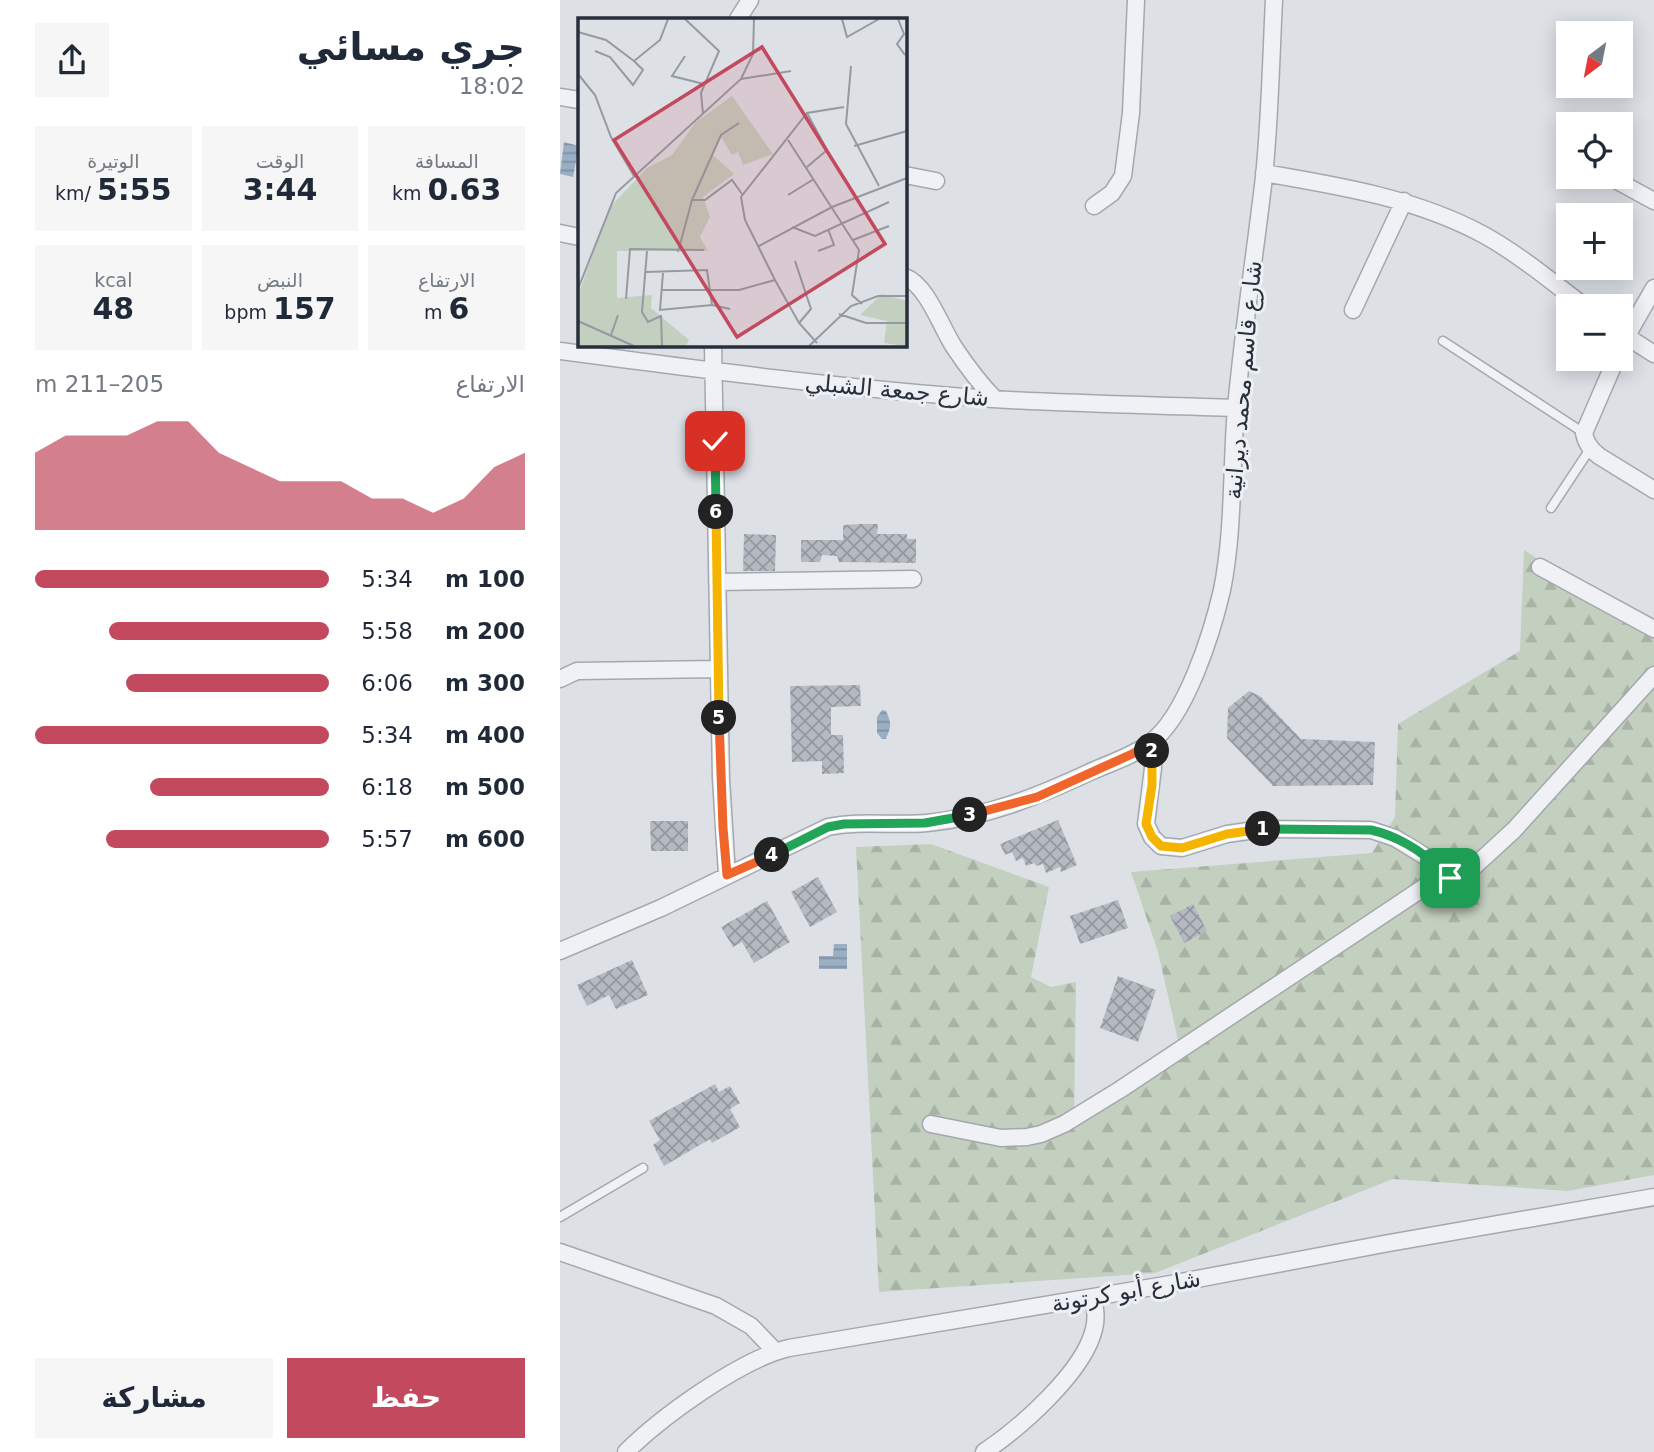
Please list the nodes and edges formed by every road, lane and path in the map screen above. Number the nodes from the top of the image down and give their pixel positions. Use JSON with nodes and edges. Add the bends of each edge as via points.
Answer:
{"nodes":[{"id":1,"x":750,"y":0,"type":"edge"},
{"id":2,"x":1136,"y":0,"type":"edge"},
{"id":3,"x":1274,"y":0,"type":"edge"},
{"id":4,"x":739,"y":18,"type":"edge"},
{"id":5,"x":560,"y":97,"type":"edge"},
{"id":6,"x":578,"y":100,"type":"edge"},
{"id":7,"x":1264,"y":173,"type":"junction"},
{"id":8,"x":906,"y":175,"type":"edge"},
{"id":9,"x":936,"y":181,"type":"dead end"},
{"id":10,"x":1632,"y":189,"type":"edge"},
{"id":11,"x":1404,"y":201,"type":"junction"},
{"id":12,"x":1654,"y":201,"type":"edge"},
{"id":13,"x":1094,"y":206,"type":"dead end"},
{"id":14,"x":560,"y":233,"type":"edge"},
{"id":15,"x":578,"y":237,"type":"edge"},
{"id":16,"x":906,"y":276,"type":"edge"},
{"id":17,"x":1654,"y":288,"type":"edge"},
{"id":18,"x":1567,"y":294,"type":"edge"},
{"id":19,"x":1353,"y":310,"type":"dead end"},
{"id":20,"x":1633,"y":321,"type":"edge"},
{"id":21,"x":1443,"y":341,"type":"dead end"},
{"id":22,"x":1633,"y":344,"type":"edge"},
{"id":23,"x":713,"y":346,"type":"edge"},
{"id":24,"x":560,"y":351,"type":"edge"},
{"id":25,"x":1654,"y":354,"type":"edge"},
{"id":26,"x":714,"y":371,"type":"junction"},
{"id":27,"x":1611,"y":371,"type":"edge"},
{"id":28,"x":995,"y":399,"type":"junction"},
{"id":29,"x":1237,"y":408,"type":"junction"},
{"id":30,"x":1584,"y":433,"type":"junction"},
{"id":31,"x":1590,"y":449,"type":"junction"},
{"id":32,"x":1654,"y":490,"type":"edge"},
{"id":33,"x":1551,"y":508,"type":"dead end"},
{"id":34,"x":1540,"y":567,"type":"dead end"},
{"id":35,"x":913,"y":579,"type":"dead end"},
{"id":36,"x":717,"y":582,"type":"junction"},
{"id":37,"x":1654,"y":629,"type":"edge"},
{"id":38,"x":718,"y":669,"type":"junction"},
{"id":39,"x":1654,"y":675,"type":"edge"},
{"id":40,"x":560,"y":679,"type":"edge"},
{"id":41,"x":1152,"y":742,"type":"junction"},
{"id":42,"x":727,"y":875,"type":"junction"},
{"id":43,"x":1437,"y":875,"type":"junction"},
{"id":44,"x":560,"y":951,"type":"edge"},
{"id":45,"x":931,"y":1124,"type":"dead end"},
{"id":46,"x":643,"y":1168,"type":"dead end"},
{"id":47,"x":1654,"y":1197,"type":"edge"},
{"id":48,"x":560,"y":1216,"type":"edge"},
{"id":49,"x":560,"y":1252,"type":"edge"},
{"id":50,"x":1093,"y":1297,"type":"junction"},
{"id":51,"x":775,"y":1351,"type":"junction"},
{"id":52,"x":986,"y":1451,"type":"edge"},
{"id":53,"x":626,"y":1452,"type":"edge"}],
"edges":[{"from":1,"to":4,"type":"street"},
{"from":2,"to":13,"type":"street","via":[[1131,113],[1122,176],[1112,192]]},
{"from":3,"to":7,"type":"street","name":"شارع قاسم محمد ديرانية"},
{"from":5,"to":6,"type":"street"},
{"from":7,"to":11,"type":"street"},
{"from":7,"to":29,"type":"street","name":"شارع قاسم محمد ديرانية"},
{"from":8,"to":9,"type":"street"},
{"from":10,"to":12,"type":"street"},
{"from":11,"to":18,"type":"street","via":[[1486,236]]},
{"from":11,"to":19,"type":"street"},
{"from":14,"to":15,"type":"street"},
{"from":16,"to":28,"type":"street","via":[[922,290],[953,345]]},
{"from":17,"to":20,"type":"street"},
{"from":21,"to":30,"type":"lane"},
{"from":22,"to":25,"type":"street"},
{"from":23,"to":26,"type":"street"},
{"from":24,"to":26,"type":"street","name":"شارع جمعة الشبلي"},
{"from":26,"to":28,"type":"street","name":"شارع جمعة الشبلي"},
{"from":26,"to":36,"type":"street"},
{"from":27,"to":30,"type":"street"},
{"from":28,"to":29,"type":"street","name":"شارع جمعة الشبلي"},
{"from":29,"to":41,"type":"street","name":"شارع قاسم محمد ديرانية","via":[[1222,590],[1185,696]]},
{"from":30,"to":31,"type":"street"},
{"from":31,"to":32,"type":"street"},
{"from":31,"to":33,"type":"lane"},
{"from":34,"to":37,"type":"street"},
{"from":35,"to":36,"type":"street"},
{"from":36,"to":38,"type":"street"},
{"from":38,"to":40,"type":"street","via":[[577,671]]},
{"from":38,"to":42,"type":"street"},
{"from":39,"to":43,"type":"street","via":[[1504,839],[1466,874]]},
{"from":41,"to":42,"type":"street","via":[[1015,805],[946,820],[828,827]]},
{"from":41,"to":43,"type":"street","via":[[1146,824],[1161,846],[1182,848],[1262,829],[1371,830],[1395,838],[1431,860],[1438,868]]},
{"from":42,"to":44,"type":"street"},
{"from":43,"to":45,"type":"street","via":[[1064,1124],[1027,1138],[1001,1138]]},
{"from":46,"to":48,"type":"lane"},
{"from":47,"to":50,"type":"street","name":"شارع أبو كرتونة"},
{"from":49,"to":51,"type":"street","via":[[716,1306],[751,1326]]},
{"from":50,"to":51,"type":"street","name":"شارع أبو كرتونة"},
{"from":50,"to":52,"type":"street","via":[[1096,1320],[1082,1356],[1035,1411]]},
{"from":51,"to":53,"type":"street","name":"شارع أبو كرتونة","via":[[688,1402]]}]}
